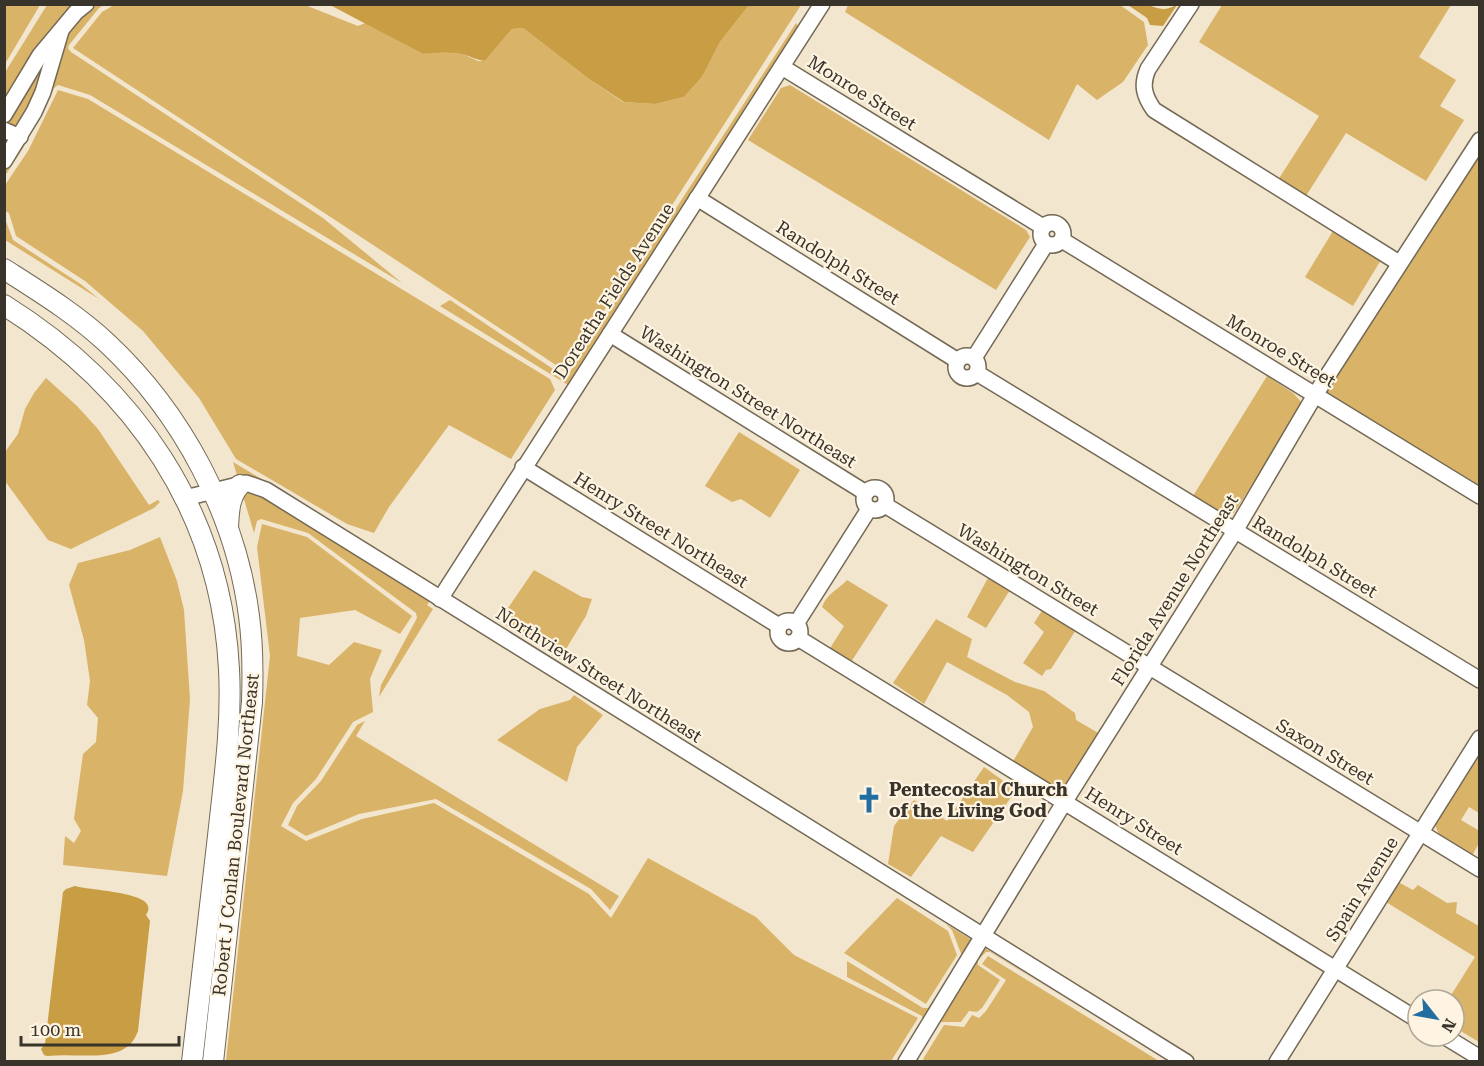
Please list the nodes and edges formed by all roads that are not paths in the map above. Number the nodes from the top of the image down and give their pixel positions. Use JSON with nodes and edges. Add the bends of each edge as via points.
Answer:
{"nodes":[{"id":1,"x":86,"y":4,"type":"edge"},
{"id":2,"x":822,"y":4,"type":"edge"},
{"id":3,"x":1191,"y":4,"type":"edge"},
{"id":4,"x":61,"y":31,"type":"junction"},
{"id":5,"x":782,"y":67,"type":"junction"},
{"id":6,"x":4,"y":115,"type":"edge"},
{"id":7,"x":4,"y":130,"type":"edge"},
{"id":8,"x":20,"y":137,"type":"junction"},
{"id":9,"x":1479,"y":140,"type":"edge"},
{"id":10,"x":4,"y":161,"type":"edge"},
{"id":11,"x":697,"y":198,"type":"junction"},
{"id":12,"x":1043,"y":227,"type":"junction"},
{"id":13,"x":1062,"y":240,"type":"junction"},
{"id":14,"x":1046,"y":244,"type":"junction"},
{"id":15,"x":1399,"y":262,"type":"junction"},
{"id":16,"x":4,"y":269,"type":"edge"},
{"id":17,"x":4,"y":305,"type":"edge"},
{"id":18,"x":610,"y":334,"type":"junction"},
{"id":19,"x":976,"y":365,"type":"junction"},
{"id":20,"x":1315,"y":395,"type":"junction"},
{"id":21,"x":523,"y":467,"type":"junction"},
{"id":22,"x":240,"y":485,"type":"junction"},
{"id":23,"x":212,"y":490,"type":"junction"},
{"id":24,"x":866,"y":493,"type":"junction"},
{"id":25,"x":1479,"y":496,"type":"edge"},
{"id":26,"x":185,"y":498,"type":"junction"},
{"id":27,"x":885,"y":505,"type":"junction"},
{"id":28,"x":869,"y":508,"type":"junction"},
{"id":29,"x":228,"y":529,"type":"junction"},
{"id":30,"x":1235,"y":531,"type":"junction"},
{"id":31,"x":440,"y":599,"type":"junction"},
{"id":32,"x":797,"y":631,"type":"junction"},
{"id":33,"x":1150,"y":668,"type":"junction"},
{"id":34,"x":1479,"y":680,"type":"edge"},
{"id":35,"x":1479,"y":738,"type":"edge"},
{"id":36,"x":1065,"y":801,"type":"junction"},
{"id":37,"x":1420,"y":833,"type":"junction"},
{"id":38,"x":1479,"y":869,"type":"edge"},
{"id":39,"x":983,"y":937,"type":"junction"},
{"id":40,"x":1335,"y":969,"type":"junction"},
{"id":41,"x":1406,"y":1013,"type":"edge"},
{"id":42,"x":1463,"y":1048,"type":"edge"},
{"id":43,"x":1479,"y":1058,"type":"edge"},
{"id":44,"x":192,"y":1062,"type":"edge"},
{"id":45,"x":213,"y":1062,"type":"edge"},
{"id":46,"x":906,"y":1062,"type":"edge"},
{"id":47,"x":1186,"y":1062,"type":"edge"},
{"id":48,"x":1277,"y":1062,"type":"edge"}],
"edges":[{"from":1,"to":4,"type":"street"},
{"from":2,"to":5,"type":"street","name":"Doreatha Fields Avenue"},
{"from":3,"to":15,"type":"street","via":[[1144,79],[1143,88],[1154,110]]},
{"from":4,"to":6,"type":"street","via":[[40,55]]},
{"from":4,"to":8,"type":"street","via":[[43,92]]},
{"from":5,"to":11,"type":"street","name":"Doreatha Fields Avenue"},
{"from":5,"to":12,"type":"street","name":"Monroe Street"},
{"from":7,"to":8,"type":"street"},
{"from":8,"to":10,"type":"street"},
{"from":9,"to":15,"type":"street","name":"Florida Avenue Northeast"},
{"from":11,"to":18,"type":"street","name":"Doreatha Fields Avenue"},
{"from":11,"to":19,"type":"street","name":"Randolph Street","via":[[957,361],[961,377],[968,379]]},
{"from":12,"to":13,"type":"street","via":[[1053,222],[1060,225]]},
{"from":12,"to":14,"type":"street","via":[[1041,234]]},
{"from":13,"to":14,"type":"street","via":[[1057,245]]},
{"from":13,"to":20,"type":"street","name":"Monroe Street"},
{"from":14,"to":19,"type":"street"},
{"from":15,"to":20,"type":"street","name":"Florida Avenue Northeast"},
{"from":16,"to":23,"type":"main road","name":"Robert J Conlan Boulevard Northeast","via":[[72,313],[115,351],[168,414]]},
{"from":17,"to":26,"type":"main road","name":"Robert J Conlan Boulevard Northeast","via":[[56,340],[122,402]]},
{"from":18,"to":21,"type":"street","name":"Doreatha Fields Avenue"},
{"from":18,"to":24,"type":"street","name":"Washington Street Northeast"},
{"from":19,"to":30,"type":"street","name":"Randolph Street"},
{"from":20,"to":25,"type":"street","name":"Monroe Street"},
{"from":20,"to":30,"type":"street","name":"Florida Avenue Northeast"},
{"from":21,"to":31,"type":"street","name":"Doreatha Fields Avenue"},
{"from":21,"to":32,"type":"street","name":"Henry Street Northeast","via":[[779,626],[789,621]]},
{"from":22,"to":23,"type":"street","name":"Northview Street Northeast"},
{"from":22,"to":29,"type":"main road","via":[[229,507]]},
{"from":22,"to":31,"type":"street","name":"Northview Street Northeast","via":[[246,483],[266,490]]},
{"from":23,"to":26,"type":"street","name":"Northview Street Northeast"},
{"from":23,"to":29,"type":"main road","name":"Robert J Conlan Boulevard Northeast"},
{"from":24,"to":27,"type":"street","via":[[876,487],[883,490]]},
{"from":24,"to":28,"type":"street","via":[[864,500]]},
{"from":26,"to":44,"type":"main road","name":"Robert J Conlan Boulevard Northeast","via":[[204,544],[224,616],[230,699]]},
{"from":27,"to":28,"type":"street","via":[[880,509]]},
{"from":27,"to":33,"type":"street","name":"Washington Street"},
{"from":28,"to":32,"type":"street"},
{"from":29,"to":45,"type":"main road","name":"Robert J Conlan Boulevard Northeast","via":[[249,615],[253,667]]},
{"from":30,"to":33,"type":"street","name":"Florida Avenue Northeast"},
{"from":30,"to":34,"type":"street","name":"Randolph Street"},
{"from":31,"to":39,"type":"street","name":"Northview Street Northeast"},
{"from":32,"to":36,"type":"street","name":"Henry Street"},
{"from":33,"to":36,"type":"street","name":"Florida Avenue Northeast"},
{"from":33,"to":37,"type":"street","name":"Saxon Street"},
{"from":35,"to":37,"type":"street","name":"Spain Avenue"},
{"from":36,"to":39,"type":"street","name":"Florida Avenue Northeast"},
{"from":36,"to":40,"type":"street","name":"Henry Street"},
{"from":37,"to":38,"type":"street","name":"Saxon Street"},
{"from":37,"to":40,"type":"street","name":"Spain Avenue"},
{"from":39,"to":46,"type":"street","name":"Florida Avenue Northeast"},
{"from":39,"to":47,"type":"street","name":"Northview Street Northeast"},
{"from":40,"to":41,"type":"street","name":"Henry Street"},
{"from":40,"to":48,"type":"street","name":"Spain Avenue"},
{"from":42,"to":43,"type":"street"}]}
